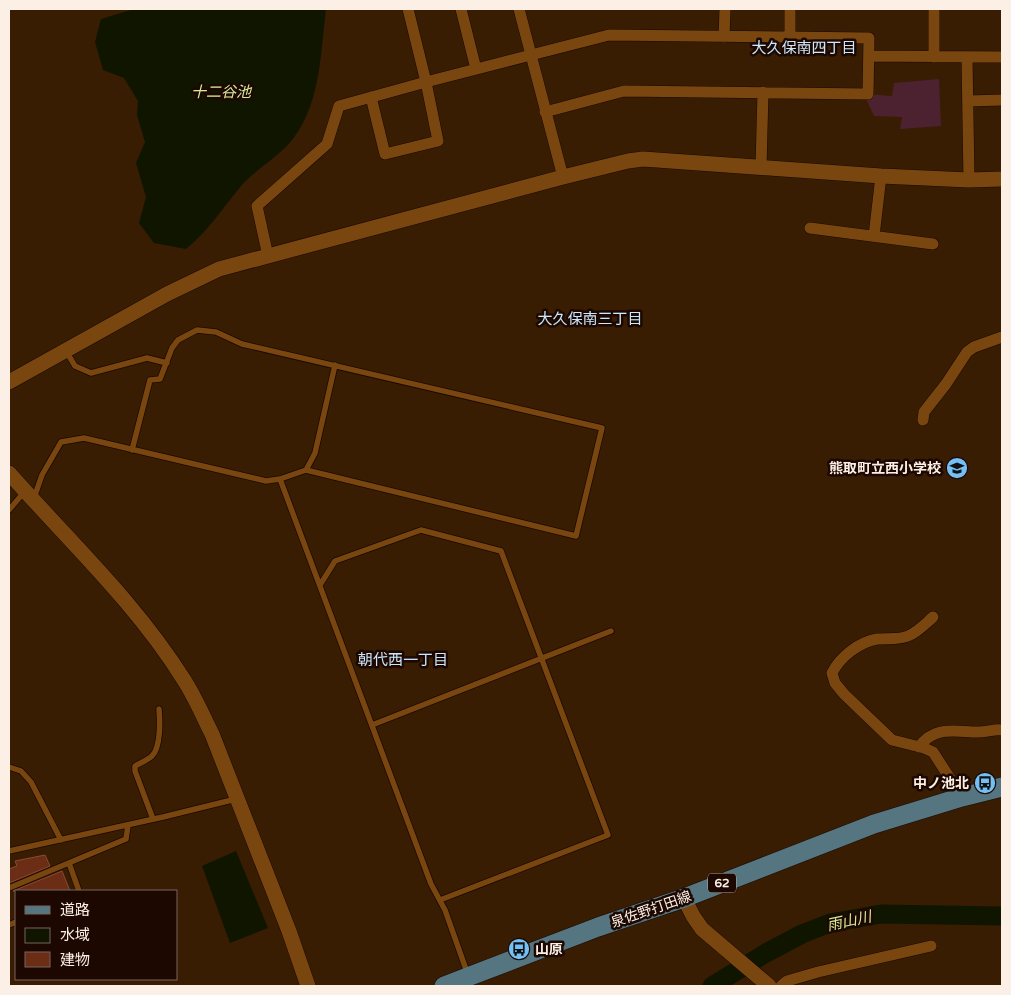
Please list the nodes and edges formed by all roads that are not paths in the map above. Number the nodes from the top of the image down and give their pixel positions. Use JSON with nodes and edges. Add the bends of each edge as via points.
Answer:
{"nodes":[{"id":1,"x":408,"y":9,"type":"edge"},
{"id":2,"x":461,"y":9,"type":"edge"},
{"id":3,"x":519,"y":9,"type":"edge"},
{"id":4,"x":725,"y":9,"type":"edge"},
{"id":5,"x":790,"y":9,"type":"edge"},
{"id":6,"x":934,"y":9,"type":"edge"},
{"id":7,"x":724,"y":36,"type":"junction"},
{"id":8,"x":790,"y":37,"type":"junction"},
{"id":9,"x":531,"y":55,"type":"junction"},
{"id":10,"x":869,"y":56,"type":"junction"},
{"id":11,"x":934,"y":56,"type":"junction"},
{"id":12,"x":1002,"y":57,"type":"edge"},
{"id":13,"x":967,"y":58,"type":"junction"},
{"id":14,"x":476,"y":69,"type":"junction"},
{"id":15,"x":426,"y":82,"type":"junction"},
{"id":16,"x":763,"y":92,"type":"junction"},
{"id":17,"x":371,"y":97,"type":"junction"},
{"id":18,"x":1002,"y":100,"type":"edge"},
{"id":19,"x":968,"y":101,"type":"junction"},
{"id":20,"x":545,"y":112,"type":"junction"},
{"id":21,"x":761,"y":166,"type":"junction"},
{"id":22,"x":881,"y":176,"type":"junction"},
{"id":23,"x":563,"y":177,"type":"junction"},
{"id":24,"x":1002,"y":179,"type":"edge"},
{"id":25,"x":969,"y":180,"type":"junction"},
{"id":26,"x":810,"y":228,"type":"dead end"},
{"id":27,"x":874,"y":236,"type":"junction"},
{"id":28,"x":933,"y":244,"type":"dead end"},
{"id":29,"x":268,"y":256,"type":"junction"},
{"id":30,"x":1002,"y":338,"type":"edge"},
{"id":31,"x":66,"y":350,"type":"junction"},
{"id":32,"x":166,"y":363,"type":"junction"},
{"id":33,"x":336,"y":365,"type":"junction"},
{"id":34,"x":9,"y":382,"type":"edge"},
{"id":35,"x":923,"y":420,"type":"dead end"},
{"id":36,"x":132,"y":450,"type":"junction"},
{"id":37,"x":306,"y":470,"type":"junction"},
{"id":38,"x":9,"y":473,"type":"edge"},
{"id":39,"x":280,"y":479,"type":"junction"},
{"id":40,"x":29,"y":496,"type":"junction"},
{"id":41,"x":9,"y":510,"type":"edge"},
{"id":42,"x":320,"y":585,"type":"junction"},
{"id":43,"x":933,"y":617,"type":"dead end"},
{"id":44,"x":611,"y":631,"type":"dead end"},
{"id":45,"x":543,"y":659,"type":"junction"},
{"id":46,"x":159,"y":709,"type":"dead end"},
{"id":47,"x":372,"y":725,"type":"junction"},
{"id":48,"x":1002,"y":730,"type":"edge"},
{"id":49,"x":919,"y":747,"type":"junction"},
{"id":50,"x":9,"y":767,"type":"edge"},
{"id":51,"x":1002,"y":787,"type":"edge"},
{"id":52,"x":962,"y":797,"type":"junction"},
{"id":53,"x":237,"y":798,"type":"junction"},
{"id":54,"x":153,"y":820,"type":"junction"},
{"id":55,"x":128,"y":825,"type":"junction"},
{"id":56,"x":61,"y":840,"type":"junction"},
{"id":57,"x":9,"y":851,"type":"edge"},
{"id":58,"x":69,"y":863,"type":"junction"},
{"id":59,"x":9,"y":888,"type":"edge"},
{"id":60,"x":80,"y":890,"type":"edge"},
{"id":61,"x":684,"y":898,"type":"junction"},
{"id":62,"x":440,"y":900,"type":"junction"},
{"id":63,"x":931,"y":946,"type":"dead end"},
{"id":64,"x":468,"y":977,"type":"junction"},
{"id":65,"x":308,"y":986,"type":"edge"},
{"id":66,"x":444,"y":986,"type":"edge"},
{"id":67,"x":769,"y":986,"type":"edge"},
{"id":68,"x":781,"y":986,"type":"edge"}],
"edges":[{"from":1,"to":15,"type":"street"},
{"from":2,"to":14,"type":"street"},
{"from":3,"to":9,"type":"street"},
{"from":4,"to":7,"type":"street"},
{"from":5,"to":8,"type":"street"},
{"from":6,"to":11,"type":"street"},
{"from":7,"to":8,"type":"street"},
{"from":7,"to":9,"type":"street","via":[[609,35]]},
{"from":8,"to":10,"type":"street","via":[[869,38]]},
{"from":9,"to":14,"type":"street"},
{"from":9,"to":20,"type":"street"},
{"from":10,"to":11,"type":"street"},
{"from":10,"to":16,"type":"street","via":[[868,94]]},
{"from":11,"to":13,"type":"street"},
{"from":12,"to":13,"type":"street"},
{"from":13,"to":19,"type":"street"},
{"from":14,"to":15,"type":"street"},
{"from":15,"to":17,"type":"street"},
{"from":15,"to":17,"type":"street","via":[[438,141],[384,154]]},
{"from":16,"to":20,"type":"street","via":[[624,91]]},
{"from":16,"to":21,"type":"street"},
{"from":17,"to":29,"type":"street","via":[[339,106],[327,144],[257,206]]},
{"from":18,"to":19,"type":"street"},
{"from":19,"to":25,"type":"street"},
{"from":20,"to":23,"type":"street"},
{"from":21,"to":22,"type":"street"},
{"from":21,"to":23,"type":"street","via":[[643,159]]},
{"from":22,"to":25,"type":"street"},
{"from":22,"to":27,"type":"street"},
{"from":23,"to":29,"type":"street"},
{"from":24,"to":25,"type":"street"},
{"from":26,"to":27,"type":"street"},
{"from":27,"to":28,"type":"street"},
{"from":29,"to":31,"type":"street","via":[[219,269]]},
{"from":30,"to":35,"type":"street","via":[[967,352],[924,412]]},
{"from":31,"to":32,"type":"lane","via":[[75,366],[91,372],[147,358]]},
{"from":31,"to":34,"type":"street"},
{"from":32,"to":33,"type":"lane","via":[[178,340],[197,330],[216,332],[242,344]]},
{"from":32,"to":36,"type":"lane","via":[[160,379],[150,380]]},
{"from":33,"to":37,"type":"lane","via":[[315,453]]},
{"from":33,"to":37,"type":"lane","via":[[602,428],[576,536]]},
{"from":36,"to":39,"type":"lane","via":[[266,482]]},
{"from":36,"to":40,"type":"lane","via":[[84,438],[61,442]]},
{"from":37,"to":39,"type":"lane"},
{"from":38,"to":40,"type":"street"},
{"from":39,"to":42,"type":"lane"},
{"from":40,"to":41,"type":"lane"},
{"from":40,"to":53,"type":"street","via":[[141,620],[172,662],[198,703]]},
{"from":42,"to":45,"type":"lane","via":[[335,561],[421,530],[501,550]]},
{"from":42,"to":47,"type":"lane"},
{"from":43,"to":49,"type":"street","via":[[907,637],[875,639],[856,648],[837,663],[832,673],[844,694],[892,740]]},
{"from":44,"to":45,"type":"lane"},
{"from":45,"to":47,"type":"lane"},
{"from":45,"to":62,"type":"lane","via":[[608,835]]},
{"from":46,"to":54,"type":"lane","via":[[156,749],[152,756],[134,766]]},
{"from":47,"to":62,"type":"lane","via":[[431,884]]},
{"from":48,"to":49,"type":"street","via":[[948,730],[925,739]]},
{"from":49,"to":52,"type":"street","via":[[933,752]]},
{"from":50,"to":56,"type":"lane","via":[[21,770],[31,782]]},
{"from":51,"to":52,"type":"main road","name":"泉佐野打田線","number":"62"},
{"from":52,"to":61,"type":"main road","name":"泉佐野打田線","number":"62","via":[[874,824]]},
{"from":53,"to":54,"type":"lane"},
{"from":53,"to":65,"type":"street"},
{"from":54,"to":55,"type":"lane"},
{"from":55,"to":56,"type":"lane"},
{"from":55,"to":58,"type":"lane","via":[[126,839]]},
{"from":56,"to":57,"type":"lane"},
{"from":58,"to":59,"type":"lane"},
{"from":58,"to":60,"type":"lane"},
{"from":61,"to":64,"type":"main road","name":"泉佐野打田線","number":"62"},
{"from":61,"to":67,"type":"street","via":[[702,929]]},
{"from":62,"to":64,"type":"lane"},
{"from":63,"to":68,"type":"street","via":[[818,972],[787,981]]},
{"from":64,"to":66,"type":"main road","name":"泉佐野打田線","number":"62"}]}
